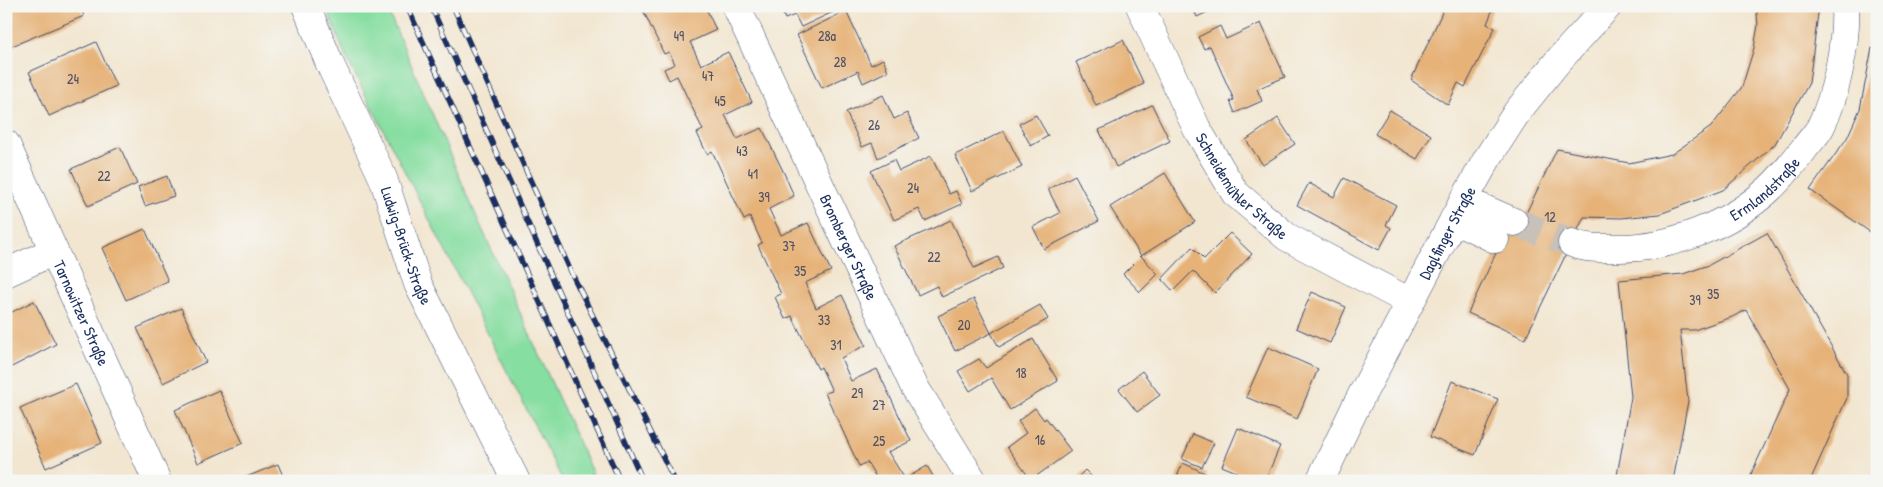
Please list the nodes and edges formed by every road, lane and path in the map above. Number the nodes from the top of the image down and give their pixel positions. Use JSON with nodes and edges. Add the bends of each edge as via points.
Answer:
{"nodes":[{"id":1,"x":306,"y":6,"type":"edge"},
{"id":2,"x":736,"y":6,"type":"edge"},
{"id":3,"x":1140,"y":6,"type":"edge"},
{"id":4,"x":1846,"y":6,"type":"edge"},
{"id":5,"x":1599,"y":9,"type":"edge"},
{"id":6,"x":6,"y":144,"type":"edge"},
{"id":7,"x":1459,"y":210,"type":"junction"},
{"id":8,"x":1505,"y":230,"type":"tunnel mouth"},
{"id":9,"x":1572,"y":243,"type":"tunnel mouth"},
{"id":10,"x":54,"y":251,"type":"junction"},
{"id":11,"x":6,"y":273,"type":"edge"},
{"id":12,"x":1410,"y":302,"type":"junction"},
{"id":13,"x":157,"y":481,"type":"edge"},
{"id":14,"x":516,"y":481,"type":"edge"},
{"id":15,"x":973,"y":481,"type":"edge"},
{"id":16,"x":1320,"y":481,"type":"edge"}],
"edges":[{"from":1,"to":14,"type":"street","name":"Ludwig-Brück-Straße","via":[[384,178],[418,284]]},
{"from":2,"to":15,"type":"street","name":"Bromberger Straße","via":[[914,386]]},
{"from":3,"to":12,"type":"street","name":"Schneidemühler Straße","via":[[1197,129],[1235,193],[1287,238]]},
{"from":4,"to":9,"type":"street","name":"Ermlandstraße","via":[[1840,62],[1820,128],[1768,189],[1737,212],[1686,238],[1633,248],[1584,248]]},
{"from":5,"to":7,"type":"street","name":"Daglfinger Straße","via":[[1517,112]]},
{"from":6,"to":10,"type":"street","name":"Tarnowitzer Straße"},
{"from":7,"to":8,"type":"street"},
{"from":7,"to":12,"type":"street","name":"Daglfinger Straße"},
{"from":10,"to":11,"type":"street"},
{"from":10,"to":13,"type":"street","name":"Tarnowitzer Straße"},
{"from":12,"to":16,"type":"street","name":"Daglfinger Straße"}]}
